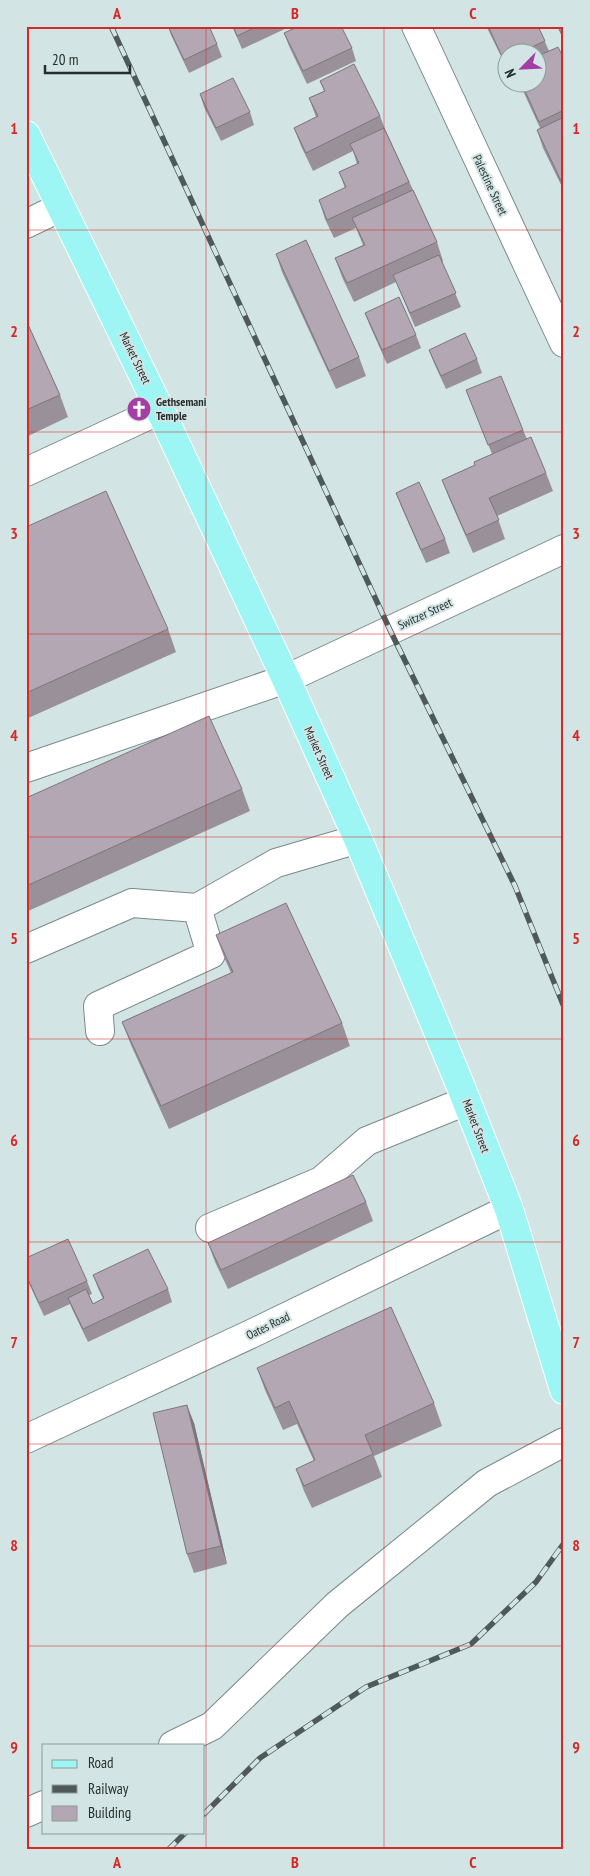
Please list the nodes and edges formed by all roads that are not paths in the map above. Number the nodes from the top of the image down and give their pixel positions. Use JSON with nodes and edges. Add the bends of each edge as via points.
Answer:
{"nodes":[{"id":1,"x":416,"y":26,"type":"edge"},
{"id":2,"x":26,"y":135,"type":"edge"},
{"id":3,"x":33,"y":164,"type":"edge"},
{"id":4,"x":62,"y":207,"type":"junction"},
{"id":5,"x":26,"y":224,"type":"edge"},
{"id":6,"x":564,"y":343,"type":"edge"},
{"id":7,"x":160,"y":410,"type":"junction"},
{"id":8,"x":26,"y":472,"type":"edge"},
{"id":9,"x":564,"y":549,"type":"edge"},
{"id":10,"x":286,"y":679,"type":"junction"},
{"id":11,"x":26,"y":768,"type":"edge"},
{"id":12,"x":358,"y":839,"type":"junction"},
{"id":13,"x":197,"y":908,"type":"junction"},
{"id":14,"x":26,"y":948,"type":"edge"},
{"id":15,"x":100,"y":1031,"type":"dead end"},
{"id":16,"x":466,"y":1100,"type":"junction"},
{"id":17,"x":509,"y":1209,"type":"junction"},
{"id":18,"x":210,"y":1228,"type":"dead end"},
{"id":19,"x":564,"y":1390,"type":"edge"},
{"id":20,"x":26,"y":1439,"type":"edge"},
{"id":21,"x":564,"y":1442,"type":"edge"},
{"id":22,"x":175,"y":1744,"type":"edge"},
{"id":23,"x":42,"y":1806,"type":"edge"},
{"id":24,"x":26,"y":1813,"type":"edge"}],
"edges":[{"from":1,"to":6,"type":"street","name":"Palestine Street"},
{"from":2,"to":3,"type":"main road","name":"Market Street"},
{"from":3,"to":4,"type":"main road","name":"Market Street"},
{"from":4,"to":5,"type":"street"},
{"from":4,"to":7,"type":"main road","name":"Market Street"},
{"from":7,"to":8,"type":"street"},
{"from":7,"to":10,"type":"main road","name":"Market Street"},
{"from":9,"to":10,"type":"street","name":"Switzer Street"},
{"from":10,"to":11,"type":"street","name":"Switzer Street"},
{"from":10,"to":12,"type":"main road","name":"Market Street"},
{"from":12,"to":13,"type":"street","via":[[276,864]]},
{"from":12,"to":16,"type":"main road","name":"Market Street"},
{"from":13,"to":14,"type":"street","via":[[132,903]]},
{"from":13,"to":15,"type":"street","via":[[211,954],[98,1006]]},
{"from":16,"to":17,"type":"main road","name":"Market Street"},
{"from":16,"to":18,"type":"street","via":[[366,1141],[321,1181]]},
{"from":17,"to":19,"type":"main road","name":"Market Street"},
{"from":17,"to":20,"type":"street","name":"Oates Road"},
{"from":21,"to":22,"type":"street","via":[[487,1484],[338,1605],[212,1726]]},
{"from":23,"to":24,"type":"street"}]}
